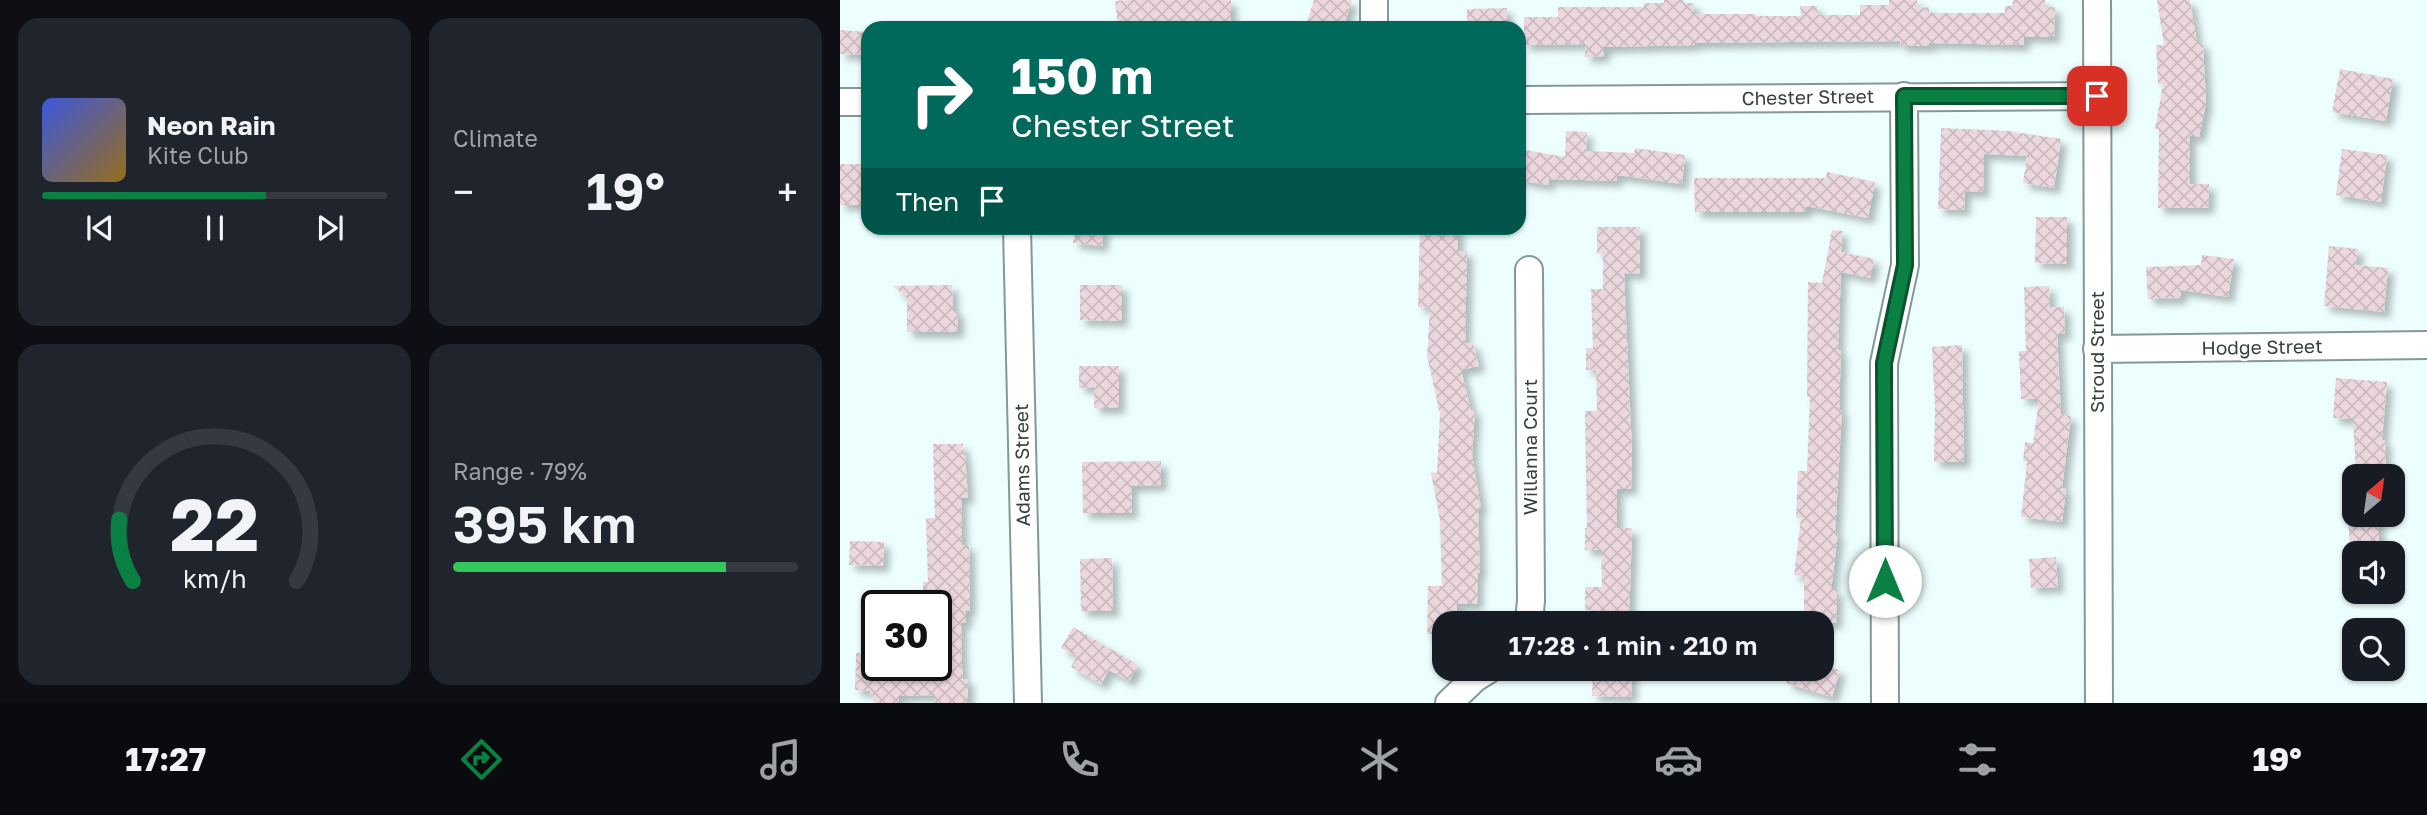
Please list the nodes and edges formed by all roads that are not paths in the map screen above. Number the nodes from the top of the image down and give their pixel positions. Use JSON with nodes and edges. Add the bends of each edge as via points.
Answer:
{"nodes":[{"id":1,"x":1374,"y":0,"type":"edge"},
{"id":2,"x":2097,"y":0,"type":"edge"},
{"id":3,"x":1374,"y":21,"type":"edge"},
{"id":4,"x":1904,"y":96,"type":"junction"},
{"id":5,"x":2097,"y":96,"type":"junction"},
{"id":6,"x":1526,"y":100,"type":"edge"},
{"id":7,"x":840,"y":102,"type":"edge"},
{"id":8,"x":861,"y":102,"type":"edge"},
{"id":9,"x":1017,"y":235,"type":"edge"},
{"id":10,"x":1529,"y":270,"type":"dead end"},
{"id":11,"x":2427,"y":345,"type":"edge"},
{"id":12,"x":2097,"y":349,"type":"junction"},
{"id":13,"x":1530,"y":611,"type":"edge"},
{"id":14,"x":1472,"y":681,"type":"edge"},
{"id":15,"x":1028,"y":703,"type":"edge"},
{"id":16,"x":1449,"y":703,"type":"edge"},
{"id":17,"x":1885,"y":703,"type":"edge"},
{"id":18,"x":2099,"y":703,"type":"edge"}],
"edges":[{"from":1,"to":3,"type":"street"},
{"from":2,"to":5,"type":"street","name":"Stroud Street"},
{"from":4,"to":5,"type":"street","name":"Chester Street"},
{"from":4,"to":6,"type":"street","name":"Chester Street"},
{"from":4,"to":17,"type":"street","via":[[1905,265],[1884,363]]},
{"from":5,"to":12,"type":"street","name":"Stroud Street"},
{"from":7,"to":8,"type":"street"},
{"from":9,"to":15,"type":"street","name":"Adams Street"},
{"from":10,"to":13,"type":"street","name":"Willanna Court"},
{"from":11,"to":12,"type":"street","name":"Hodge Street"},
{"from":12,"to":18,"type":"street","name":"Stroud Street"},
{"from":14,"to":16,"type":"street"}]}
